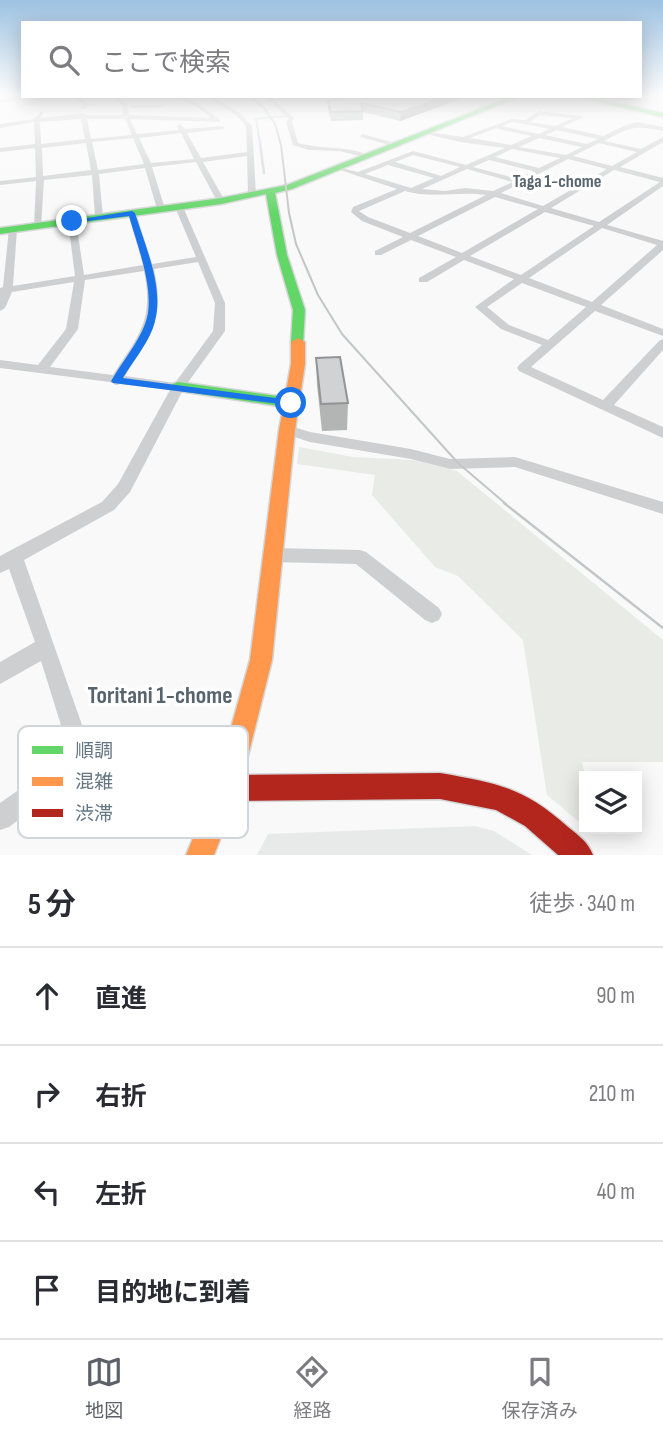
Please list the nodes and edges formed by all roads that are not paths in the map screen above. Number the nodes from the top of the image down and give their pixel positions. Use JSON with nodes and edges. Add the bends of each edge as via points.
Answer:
{"nodes":[{"id":1,"x":39,"y":135,"type":"edge"},
{"id":2,"x":88,"y":135,"type":"edge"},
{"id":3,"x":149,"y":135,"type":"edge"},
{"id":4,"x":184,"y":135,"type":"edge"},
{"id":5,"x":250,"y":135,"type":"edge"},
{"id":6,"x":293,"y":135,"type":"edge"},
{"id":7,"x":418,"y":135,"type":"edge"},
{"id":8,"x":437,"y":135,"type":"edge"},
{"id":9,"x":477,"y":135,"type":"edge"},
{"id":10,"x":492,"y":135,"type":"edge"},
{"id":11,"x":534,"y":135,"type":"edge"},
{"id":12,"x":584,"y":135,"type":"edge"},
{"id":13,"x":610,"y":135,"type":"edge"},
{"id":14,"x":136,"y":136,"type":"junction"},
{"id":15,"x":362,"y":136,"type":"dead end"},
{"id":16,"x":539,"y":136,"type":"junction"},
{"id":17,"x":652,"y":137,"type":"dead end"},
{"id":18,"x":601,"y":139,"type":"junction"},
{"id":19,"x":663,"y":139,"type":"edge"},
{"id":20,"x":460,"y":140,"type":"junction"},
{"id":21,"x":89,"y":141,"type":"junction"},
{"id":22,"x":524,"y":142,"type":"junction"},
{"id":23,"x":397,"y":145,"type":"junction"},
{"id":24,"x":40,"y":146,"type":"junction"},
{"id":25,"x":587,"y":146,"type":"junction"},
{"id":26,"x":511,"y":148,"type":"junction"},
{"id":27,"x":3,"y":149,"type":"edge"},
{"id":28,"x":642,"y":151,"type":"junction"},
{"id":29,"x":251,"y":154,"type":"junction"},
{"id":30,"x":367,"y":156,"type":"junction"},
{"id":31,"x":568,"y":157,"type":"junction"},
{"id":32,"x":490,"y":158,"type":"junction"},
{"id":33,"x":199,"y":160,"type":"junction"},
{"id":34,"x":389,"y":163,"type":"junction"},
{"id":35,"x":148,"y":165,"type":"junction"},
{"id":36,"x":467,"y":167,"type":"junction"},
{"id":37,"x":339,"y":168,"type":"junction"},
{"id":38,"x":614,"y":168,"type":"junction"},
{"id":39,"x":541,"y":171,"type":"junction"},
{"id":40,"x":95,"y":172,"type":"junction"},
{"id":41,"x":359,"y":174,"type":"junction"},
{"id":42,"x":40,"y":178,"type":"junction"},
{"id":43,"x":441,"y":178,"type":"junction"},
{"id":44,"x":519,"y":181,"type":"junction"},
{"id":45,"x":663,"y":182,"type":"edge"},
{"id":46,"x":0,"y":183,"type":"edge"},
{"id":47,"x":408,"y":190,"type":"junction"},
{"id":48,"x":270,"y":191,"type":"junction"},
{"id":49,"x":252,"y":194,"type":"junction"},
{"id":50,"x":495,"y":194,"type":"junction"},
{"id":51,"x":221,"y":201,"type":"junction"},
{"id":52,"x":179,"y":207,"type":"junction"},
{"id":53,"x":544,"y":208,"type":"junction"},
{"id":54,"x":161,"y":209,"type":"junction"},
{"id":55,"x":132,"y":213,"type":"junction"},
{"id":56,"x":99,"y":217,"type":"junction"},
{"id":57,"x":72,"y":221,"type":"junction"},
{"id":58,"x":601,"y":225,"type":"junction"},
{"id":59,"x":37,"y":226,"type":"junction"},
{"id":60,"x":7,"y":230,"type":"edge"},
{"id":61,"x":410,"y":236,"type":"junction"},
{"id":62,"x":663,"y":244,"type":"edge"},
{"id":63,"x":378,"y":253,"type":"dead end"},
{"id":64,"x":461,"y":256,"type":"junction"},
{"id":65,"x":201,"y":259,"type":"junction"},
{"id":66,"x":148,"y":268,"type":"junction"},
{"id":67,"x":80,"y":279,"type":"junction"},
{"id":68,"x":522,"y":279,"type":"junction"},
{"id":69,"x":423,"y":280,"type":"dead end"},
{"id":70,"x":4,"y":291,"type":"edge"},
{"id":71,"x":592,"y":306,"type":"junction"},
{"id":72,"x":0,"y":308,"type":"edge"},
{"id":73,"x":663,"y":332,"type":"edge"},
{"id":74,"x":663,"y":342,"type":"edge"},
{"id":75,"x":549,"y":344,"type":"junction"},
{"id":76,"x":0,"y":364,"type":"edge"},
{"id":77,"x":41,"y":370,"type":"junction"},
{"id":78,"x":116,"y":381,"type":"junction"},
{"id":79,"x":178,"y":387,"type":"junction"},
{"id":80,"x":291,"y":403,"type":"junction"},
{"id":81,"x":605,"y":406,"type":"junction"},
{"id":82,"x":287,"y":430,"type":"junction"},
{"id":83,"x":663,"y":433,"type":"edge"},
{"id":84,"x":663,"y":508,"type":"edge"},
{"id":85,"x":272,"y":555,"type":"junction"},
{"id":86,"x":7,"y":561,"type":"edge"},
{"id":87,"x":432,"y":614,"type":"dead end"},
{"id":88,"x":46,"y":646,"type":"junction"},
{"id":89,"x":0,"y":674,"type":"edge"},
{"id":90,"x":72,"y":726,"type":"edge"},
{"id":91,"x":244,"y":726,"type":"edge"},
{"id":92,"x":248,"y":788,"type":"edge"},
{"id":93,"x":18,"y":805,"type":"edge"},
{"id":94,"x":0,"y":818,"type":"edge"},
{"id":95,"x":207,"y":838,"type":"edge"},
{"id":96,"x":200,"y":855,"type":"edge"},
{"id":97,"x":579,"y":855,"type":"edge"}],
"edges":[{"from":1,"to":24,"type":"street"},
{"from":2,"to":21,"type":"street"},
{"from":3,"to":14,"type":"street"},
{"from":4,"to":33,"type":"street"},
{"from":5,"to":29,"type":"street"},
{"from":6,"to":30,"type":"street","via":[[295,144],[309,148]]},
{"from":7,"to":23,"type":"street"},
{"from":8,"to":20,"type":"street"},
{"from":9,"to":20,"type":"street"},
{"from":10,"to":22,"type":"street"},
{"from":11,"to":16,"type":"street"},
{"from":12,"to":18,"type":"street"},
{"from":13,"to":18,"type":"street"},
{"from":14,"to":21,"type":"street"},
{"from":14,"to":35,"type":"street"},
{"from":15,"to":23,"type":"street"},
{"from":16,"to":22,"type":"street"},
{"from":16,"to":25,"type":"street"},
{"from":17,"to":19,"type":"street"},
{"from":18,"to":25,"type":"street"},
{"from":18,"to":28,"type":"street"},
{"from":19,"to":28,"type":"street"},
{"from":20,"to":26,"type":"street"},
{"from":21,"to":24,"type":"street"},
{"from":21,"to":40,"type":"street"},
{"from":22,"to":26,"type":"street"},
{"from":23,"to":30,"type":"street"},
{"from":24,"to":27,"type":"street"},
{"from":24,"to":42,"type":"street"},
{"from":25,"to":31,"type":"street"},
{"from":26,"to":31,"type":"street"},
{"from":26,"to":32,"type":"street"},
{"from":28,"to":38,"type":"street"},
{"from":29,"to":33,"type":"street"},
{"from":29,"to":49,"type":"street"},
{"from":30,"to":37,"type":"street"},
{"from":31,"to":38,"type":"street"},
{"from":31,"to":39,"type":"street"},
{"from":32,"to":36,"type":"street"},
{"from":32,"to":39,"type":"street"},
{"from":33,"to":35,"type":"street"},
{"from":33,"to":51,"type":"street"},
{"from":34,"to":36,"type":"street","via":[[413,153]]},
{"from":34,"to":41,"type":"street"},
{"from":34,"to":43,"type":"street"},
{"from":35,"to":40,"type":"street"},
{"from":35,"to":54,"type":"street"},
{"from":36,"to":43,"type":"street"},
{"from":36,"to":44,"type":"street"},
{"from":37,"to":41,"type":"street"},
{"from":37,"to":48,"type":"street"},
{"from":38,"to":45,"type":"street"},
{"from":38,"to":53,"type":"street"},
{"from":39,"to":44,"type":"street"},
{"from":40,"to":42,"type":"street"},
{"from":40,"to":56,"type":"street"},
{"from":41,"to":47,"type":"street"},
{"from":42,"to":46,"type":"street"},
{"from":42,"to":59,"type":"street"},
{"from":43,"to":47,"type":"street"},
{"from":44,"to":50,"type":"street"},
{"from":45,"to":58,"type":"street"},
{"from":47,"to":50,"type":"street"},
{"from":47,"to":61,"type":"street","via":[[355,212]]},
{"from":48,"to":49,"type":"street"},
{"from":48,"to":80,"type":"street","via":[[299,310]]},
{"from":49,"to":51,"type":"street"},
{"from":50,"to":53,"type":"street"},
{"from":50,"to":61,"type":"street"},
{"from":51,"to":52,"type":"street"},
{"from":52,"to":54,"type":"street"},
{"from":52,"to":65,"type":"street"},
{"from":53,"to":58,"type":"street"},
{"from":53,"to":64,"type":"street"},
{"from":54,"to":55,"type":"street"},
{"from":55,"to":56,"type":"street"},
{"from":55,"to":66,"type":"street"},
{"from":56,"to":57,"type":"street"},
{"from":57,"to":59,"type":"street"},
{"from":57,"to":67,"type":"street"},
{"from":58,"to":62,"type":"street"},
{"from":58,"to":68,"type":"street"},
{"from":59,"to":60,"type":"street"},
{"from":60,"to":70,"type":"street"},
{"from":61,"to":63,"type":"street"},
{"from":61,"to":64,"type":"street"},
{"from":62,"to":71,"type":"street"},
{"from":64,"to":68,"type":"street"},
{"from":64,"to":69,"type":"street"},
{"from":65,"to":66,"type":"street"},
{"from":65,"to":79,"type":"street","via":[[220,303],[219,331]]},
{"from":66,"to":67,"type":"street"},
{"from":66,"to":78,"type":"street","via":[[151,323]]},
{"from":67,"to":70,"type":"street"},
{"from":67,"to":77,"type":"street","via":[[72,329]]},
{"from":68,"to":71,"type":"street"},
{"from":68,"to":75,"type":"street","via":[[480,307],[505,327]]},
{"from":70,"to":72,"type":"street"},
{"from":71,"to":73,"type":"street"},
{"from":71,"to":75,"type":"street"},
{"from":74,"to":81,"type":"street"},
{"from":75,"to":81,"type":"street","via":[[523,368]]},
{"from":76,"to":77,"type":"street"},
{"from":77,"to":78,"type":"street"},
{"from":78,"to":79,"type":"street"},
{"from":79,"to":80,"type":"street"},
{"from":79,"to":86,"type":"street","via":[[124,488],[108,506]]},
{"from":80,"to":82,"type":"street"},
{"from":81,"to":83,"type":"street"},
{"from":82,"to":84,"type":"street","via":[[450,464],[515,462]]},
{"from":82,"to":85,"type":"street"},
{"from":85,"to":87,"type":"street","via":[[360,557]]},
{"from":85,"to":91,"type":"street","via":[[261,660]]},
{"from":86,"to":88,"type":"street"},
{"from":88,"to":89,"type":"street"},
{"from":88,"to":90,"type":"street"},
{"from":92,"to":97,"type":"street","via":[[440,786],[499,797],[535,816]]},
{"from":93,"to":94,"type":"street"},
{"from":95,"to":96,"type":"street"}]}
